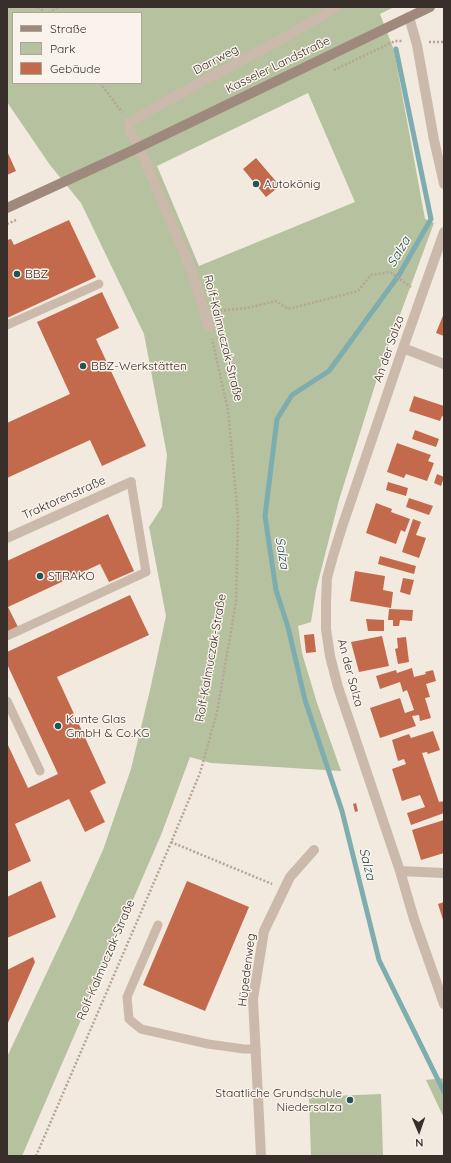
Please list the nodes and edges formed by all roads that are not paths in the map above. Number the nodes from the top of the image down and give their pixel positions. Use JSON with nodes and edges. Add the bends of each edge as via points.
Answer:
{"nodes":[{"id":1,"x":337,"y":7,"type":"edge"},
{"id":2,"x":430,"y":7,"type":"edge"},
{"id":3,"x":409,"y":17,"type":"junction"},
{"id":4,"x":138,"y":147,"type":"junction"},
{"id":5,"x":444,"y":184,"type":"edge"},
{"id":6,"x":7,"y":208,"type":"edge"},
{"id":7,"x":444,"y":232,"type":"edge"},
{"id":8,"x":99,"y":284,"type":"dead end"},
{"id":9,"x":7,"y":325,"type":"edge"},
{"id":10,"x":209,"y":326,"type":"road end"},
{"id":11,"x":402,"y":348,"type":"junction"},
{"id":12,"x":444,"y":364,"type":"edge"},
{"id":13,"x":131,"y":482,"type":"joint"},
{"id":14,"x":7,"y":538,"type":"edge"},
{"id":15,"x":7,"y":636,"type":"edge"},
{"id":16,"x":7,"y":701,"type":"edge"},
{"id":17,"x":40,"y":771,"type":"dead end"},
{"id":18,"x":314,"y":850,"type":"dead end"},
{"id":19,"x":400,"y":871,"type":"junction"},
{"id":20,"x":444,"y":873,"type":"edge"},
{"id":21,"x":158,"y":925,"type":"dead end"},
{"id":22,"x":444,"y":1004,"type":"edge"},
{"id":23,"x":256,"y":1049,"type":"junction"},
{"id":24,"x":261,"y":1156,"type":"edge"}],
"edges":[{"from":1,"to":4,"type":"street","name":"Darrweg","via":[[130,122],[129,128]]},
{"from":2,"to":3,"type":"main road","name":"Kasseler Landstraße"},
{"from":3,"to":4,"type":"main road","name":"Kasseler Landstraße"},
{"from":3,"to":5,"type":"street","via":[[417,45]]},
{"from":4,"to":6,"type":"main road","name":"Kasseler Landstraße"},
{"from":4,"to":10,"type":"street","name":"Rolf-Kalmuczak-Straße","via":[[192,272]]},
{"from":7,"to":11,"type":"street","name":"An der Salza"},
{"from":8,"to":9,"type":"lane"},
{"from":11,"to":12,"type":"street"},
{"from":11,"to":19,"type":"street","name":"An der Salza","via":[[333,556],[327,578],[326,602],[330,656]]},
{"from":13,"to":14,"type":"street","name":"Traktorenstraße"},
{"from":13,"to":15,"type":"lane","via":[[146,572]]},
{"from":16,"to":17,"type":"lane"},
{"from":18,"to":23,"type":"street","name":"Hüpedenweg","via":[[290,877],[264,931],[254,999]]},
{"from":19,"to":20,"type":"street"},
{"from":19,"to":22,"type":"street","name":"An der Salza"},
{"from":21,"to":23,"type":"lane","via":[[126,997],[129,1019],[141,1029],[208,1044]]},
{"from":23,"to":24,"type":"street","name":"Hüpedenweg"}]}
